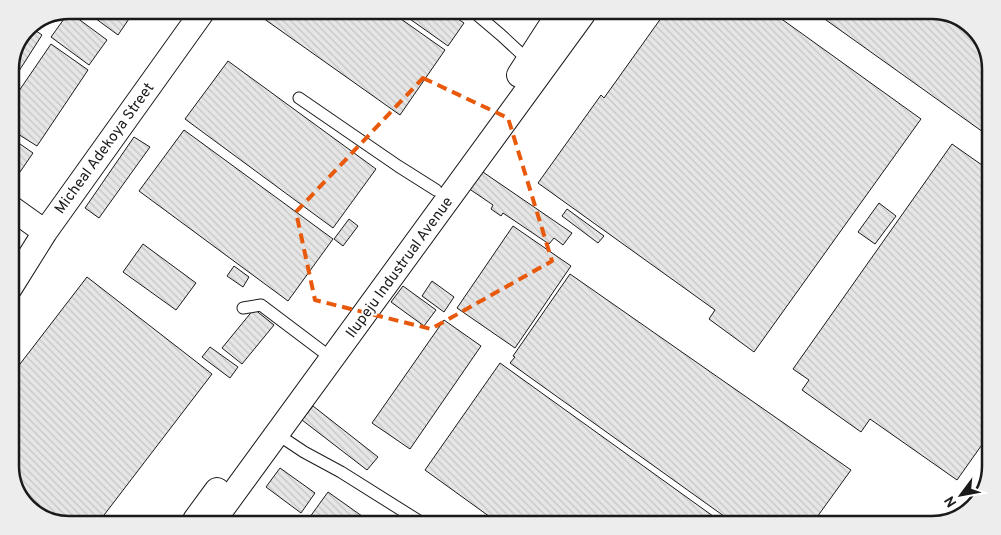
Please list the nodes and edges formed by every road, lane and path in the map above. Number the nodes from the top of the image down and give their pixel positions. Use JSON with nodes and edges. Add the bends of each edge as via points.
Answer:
{"nodes":[{"id":1,"x":196,"y":19,"type":"edge"},
{"id":2,"x":482,"y":19,"type":"edge"},
{"id":3,"x":555,"y":19,"type":"edge"},
{"id":4,"x":579,"y":19,"type":"edge"},
{"id":5,"x":529,"y":61,"type":"junction"},
{"id":6,"x":298,"y":98,"type":"dead end"},
{"id":7,"x":436,"y":190,"type":"junction"},
{"id":8,"x":19,"y":213,"type":"edge"},
{"id":9,"x":45,"y":232,"type":"junction"},
{"id":10,"x":19,"y":274,"type":"edge"},
{"id":11,"x":243,"y":308,"type":"dead end"},
{"id":12,"x":322,"y":351,"type":"junction"},
{"id":13,"x":277,"y":434,"type":"junction"},
{"id":14,"x":198,"y":516,"type":"edge"},
{"id":15,"x":217,"y":516,"type":"edge"},
{"id":16,"x":410,"y":516,"type":"edge"}],
"edges":[{"from":1,"to":9,"type":"street","name":"Micheal Adekoya Street"},
{"from":2,"to":5,"type":"lane"},
{"from":3,"to":5,"type":"street","name":"Ilupeju Industrual Avenue"},
{"from":4,"to":13,"type":"street","name":"Ilupeju Industrual Avenue"},
{"from":5,"to":7,"type":"street","name":"Ilupeju Industrual Avenue"},
{"from":6,"to":7,"type":"lane"},
{"from":7,"to":12,"type":"street","name":"Ilupeju Industrual Avenue"},
{"from":8,"to":9,"type":"street"},
{"from":9,"to":10,"type":"street","name":"Micheal Adekoya Street"},
{"from":11,"to":12,"type":"lane","via":[[261,305]]},
{"from":12,"to":14,"type":"street","name":"Ilupeju Industrual Avenue"},
{"from":13,"to":15,"type":"street","name":"Ilupeju Industrual Avenue"},
{"from":13,"to":16,"type":"lane"}]}
